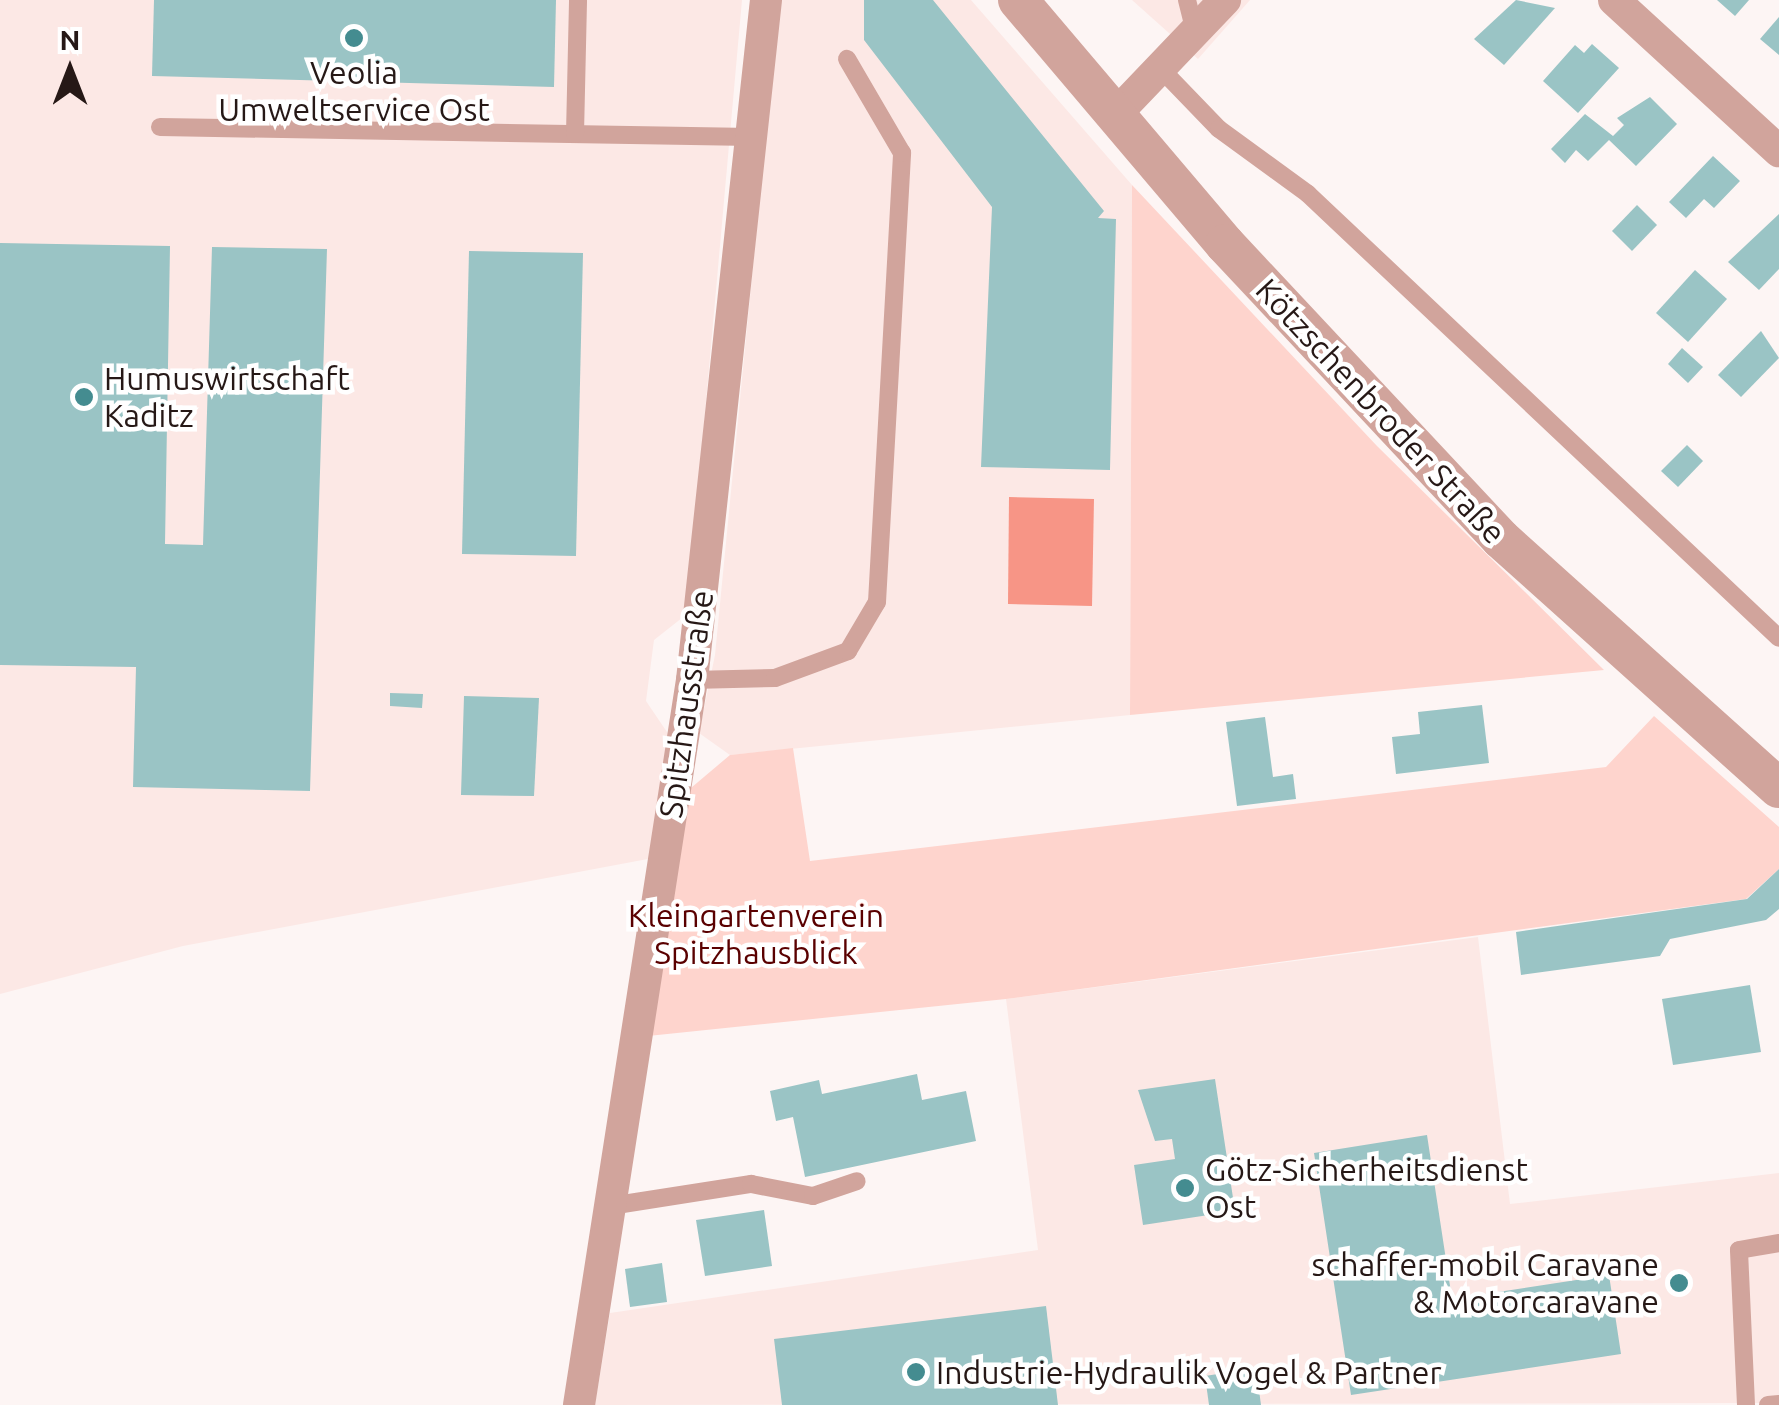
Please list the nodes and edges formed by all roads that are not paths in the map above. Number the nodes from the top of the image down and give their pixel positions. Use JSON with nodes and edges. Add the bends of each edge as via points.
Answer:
{"nodes":[{"id":1,"x":578,"y":0,"type":"edge"},
{"id":2,"x":766,"y":0,"type":"edge"},
{"id":3,"x":1018,"y":0,"type":"edge"},
{"id":4,"x":1225,"y":0,"type":"edge"},
{"id":5,"x":1614,"y":0,"type":"edge"},
{"id":6,"x":1191,"y":16,"type":"edge"},
{"id":7,"x":847,"y":59,"type":"dead end"},
{"id":8,"x":1160,"y":68,"type":"junction"},
{"id":9,"x":1116,"y":114,"type":"junction"},
{"id":10,"x":160,"y":127,"type":"dead end"},
{"id":11,"x":575,"y":134,"type":"junction"},
{"id":12,"x":752,"y":137,"type":"junction"},
{"id":13,"x":1779,"y":151,"type":"edge"},
{"id":14,"x":1779,"y":638,"type":"edge"},
{"id":15,"x":692,"y":680,"type":"junction"},
{"id":16,"x":1779,"y":788,"type":"edge"},
{"id":17,"x":857,"y":1181,"type":"dead end"},
{"id":18,"x":610,"y":1206,"type":"junction"},
{"id":19,"x":1779,"y":1243,"type":"edge"},
{"id":20,"x":1779,"y":1404,"type":"edge"},
{"id":21,"x":578,"y":1405,"type":"edge"},
{"id":22,"x":1746,"y":1405,"type":"edge"},
{"id":23,"x":1768,"y":1405,"type":"edge"}],
"edges":[{"from":1,"to":11,"type":"lane"},
{"from":2,"to":12,"type":"street","name":"Spitzhausstraße"},
{"from":3,"to":9,"type":"street","name":"Kötzschenbroder Straße"},
{"from":4,"to":6,"type":"street"},
{"from":5,"to":13,"type":"street"},
{"from":6,"to":8,"type":"street"},
{"from":7,"to":15,"type":"lane","via":[[902,152],[877,602],[848,651],[775,678]]},
{"from":8,"to":9,"type":"street"},
{"from":8,"to":14,"type":"lane","via":[[1219,129],[1308,194]]},
{"from":9,"to":16,"type":"street","name":"Kötzschenbroder Straße","via":[[1225,244],[1501,539]]},
{"from":10,"to":11,"type":"lane"},
{"from":11,"to":12,"type":"lane"},
{"from":12,"to":15,"type":"street","name":"Spitzhausstraße"},
{"from":15,"to":18,"type":"street","name":"Spitzhausstraße"},
{"from":17,"to":18,"type":"lane","via":[[812,1196],[751,1184]]},
{"from":18,"to":21,"type":"street","name":"Spitzhausstraße"},
{"from":19,"to":22,"type":"lane","via":[[1739,1250]]},
{"from":20,"to":23,"type":"lane"}]}
